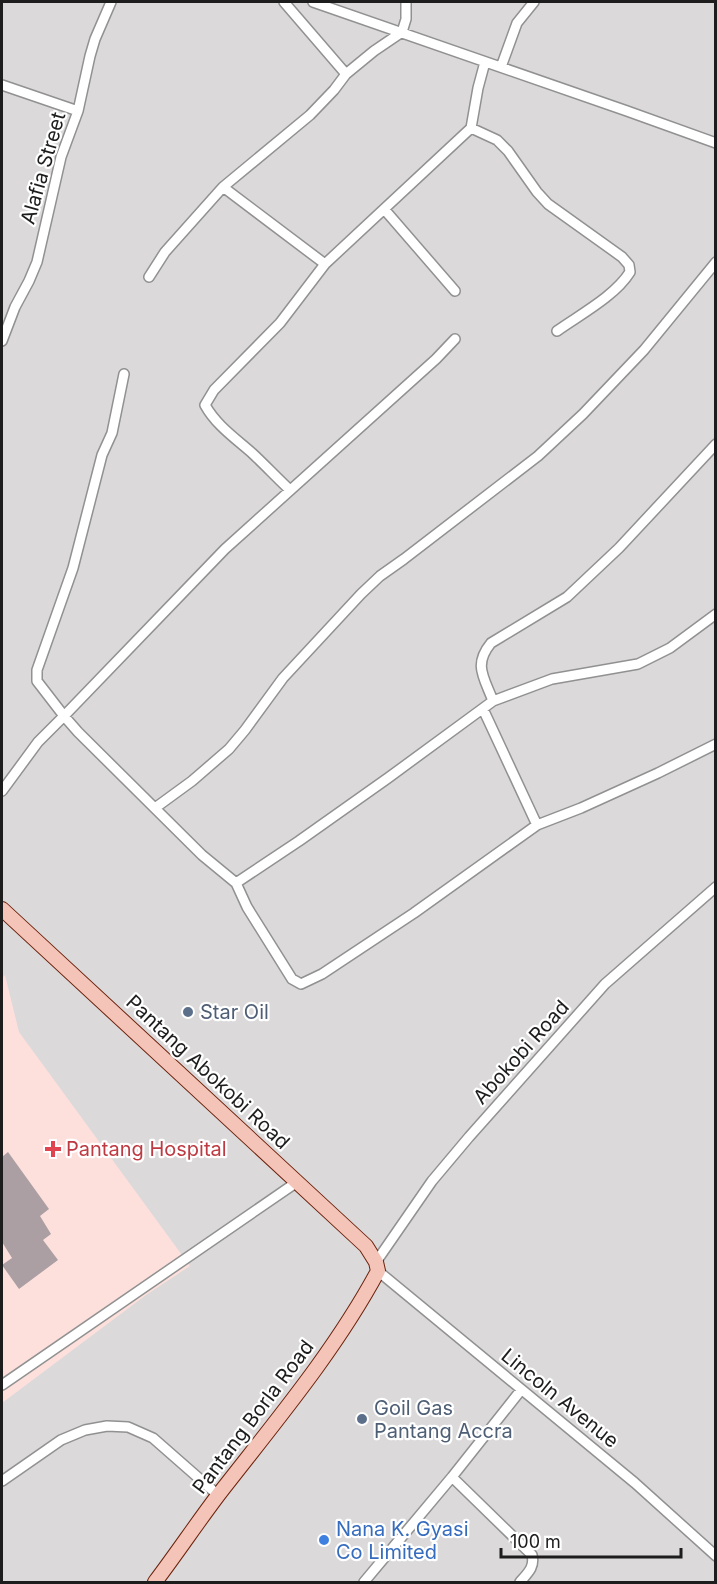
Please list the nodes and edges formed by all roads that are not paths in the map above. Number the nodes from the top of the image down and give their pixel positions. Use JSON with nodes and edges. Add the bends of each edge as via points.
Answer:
{"nodes":[{"id":1,"x":111,"y":2,"type":"edge"},
{"id":2,"x":284,"y":2,"type":"edge"},
{"id":3,"x":313,"y":2,"type":"edge"},
{"id":4,"x":406,"y":2,"type":"edge"},
{"id":5,"x":534,"y":2,"type":"edge"},
{"id":6,"x":402,"y":32,"type":"junction"},
{"id":7,"x":485,"y":62,"type":"junction"},
{"id":8,"x":501,"y":67,"type":"junction"},
{"id":9,"x":346,"y":74,"type":"junction"},
{"id":10,"x":2,"y":85,"type":"edge"},
{"id":11,"x":78,"y":111,"type":"junction"},
{"id":12,"x":471,"y":128,"type":"junction"},
{"id":13,"x":716,"y":143,"type":"edge"},
{"id":14,"x":223,"y":187,"type":"junction"},
{"id":15,"x":384,"y":209,"type":"junction"},
{"id":16,"x":716,"y":262,"type":"edge"},
{"id":17,"x":325,"y":264,"type":"junction"},
{"id":18,"x":149,"y":277,"type":"dead end"},
{"id":19,"x":455,"y":291,"type":"dead end"},
{"id":20,"x":557,"y":331,"type":"dead end"},
{"id":21,"x":455,"y":339,"type":"dead end"},
{"id":22,"x":2,"y":341,"type":"edge"},
{"id":23,"x":124,"y":374,"type":"dead end"},
{"id":24,"x":716,"y":444,"type":"edge"},
{"id":25,"x":290,"y":490,"type":"junction"},
{"id":26,"x":716,"y":615,"type":"edge"},
{"id":27,"x":493,"y":700,"type":"junction"},
{"id":28,"x":483,"y":709,"type":"junction"},
{"id":29,"x":64,"y":716,"type":"junction"},
{"id":30,"x":716,"y":744,"type":"edge"},
{"id":31,"x":2,"y":791,"type":"edge"},
{"id":32,"x":155,"y":808,"type":"junction"},
{"id":33,"x":537,"y":825,"type":"junction"},
{"id":34,"x":236,"y":883,"type":"junction"},
{"id":35,"x":716,"y":887,"type":"edge"},
{"id":36,"x":2,"y":909,"type":"edge"},
{"id":37,"x":297,"y":1182,"type":"junction"},
{"id":38,"x":377,"y":1267,"type":"junction"},
{"id":39,"x":2,"y":1385,"type":"edge"},
{"id":40,"x":521,"y":1390,"type":"junction"},
{"id":41,"x":452,"y":1477,"type":"junction"},
{"id":42,"x":2,"y":1481,"type":"edge"},
{"id":43,"x":218,"y":1495,"type":"junction"},
{"id":44,"x":716,"y":1556,"type":"edge"},
{"id":45,"x":155,"y":1582,"type":"edge"},
{"id":46,"x":364,"y":1582,"type":"edge"},
{"id":47,"x":520,"y":1582,"type":"edge"}],
"edges":[{"from":1,"to":11,"type":"street","name":"Alafia Street","via":[[92,48]]},
{"from":2,"to":9,"type":"street"},
{"from":3,"to":6,"type":"street"},
{"from":4,"to":6,"type":"street"},
{"from":5,"to":8,"type":"street","via":[[517,23]]},
{"from":6,"to":7,"type":"street"},
{"from":6,"to":9,"type":"street"},
{"from":7,"to":8,"type":"street"},
{"from":7,"to":12,"type":"street"},
{"from":8,"to":13,"type":"street"},
{"from":9,"to":14,"type":"street","via":[[310,115]]},
{"from":10,"to":11,"type":"street"},
{"from":11,"to":22,"type":"street","name":"Alafia Street","via":[[61,157],[37,262]]},
{"from":12,"to":15,"type":"street"},
{"from":12,"to":20,"type":"street","via":[[496,140],[548,204],[629,265],[625,280]]},
{"from":14,"to":17,"type":"street"},
{"from":14,"to":18,"type":"street","via":[[165,252]]},
{"from":15,"to":17,"type":"street"},
{"from":15,"to":19,"type":"street"},
{"from":16,"to":32,"type":"street","via":[[644,350],[583,414],[538,456],[380,576],[283,678],[229,749]]},
{"from":17,"to":25,"type":"street","via":[[280,323],[214,390],[205,405],[228,434]]},
{"from":21,"to":25,"type":"street"},
{"from":23,"to":29,"type":"street","via":[[112,433],[102,455],[73,568],[36,675],[39,685]]},
{"from":24,"to":27,"type":"street","via":[[620,548],[567,597],[491,643],[480,664]]},
{"from":25,"to":29,"type":"street","via":[[225,549]]},
{"from":26,"to":27,"type":"street","via":[[670,648],[638,663],[552,679]]},
{"from":27,"to":28,"type":"street"},
{"from":28,"to":33,"type":"street"},
{"from":28,"to":34,"type":"street"},
{"from":29,"to":31,"type":"street","via":[[38,742]]},
{"from":29,"to":32,"type":"street"},
{"from":30,"to":33,"type":"street"},
{"from":32,"to":34,"type":"street"},
{"from":33,"to":34,"type":"street","via":[[387,931],[300,984],[292,980]]},
{"from":35,"to":38,"type":"street","name":"Abokobi Road","via":[[605,984],[432,1181]]},
{"from":36,"to":37,"type":"street","name":"Pantang Abokobi Road"},
{"from":37,"to":38,"type":"street","name":"Pantang Abokobi Road","via":[[366,1246]]},
{"from":37,"to":39,"type":"street"},
{"from":38,"to":40,"type":"street","name":"Lincoln Avenue"},
{"from":38,"to":43,"type":"street","name":"Pantang Borla Road","via":[[351,1318]]},
{"from":40,"to":41,"type":"street"},
{"from":40,"to":44,"type":"street","name":"Lincoln Avenue","via":[[635,1483]]},
{"from":41,"to":46,"type":"street"},
{"from":41,"to":47,"type":"street","via":[[532,1555],[531,1570]]},
{"from":42,"to":43,"type":"street","via":[[61,1440],[85,1430],[128,1427],[153,1438]]},
{"from":43,"to":45,"type":"street","name":"Pantang Borla Road"}]}
